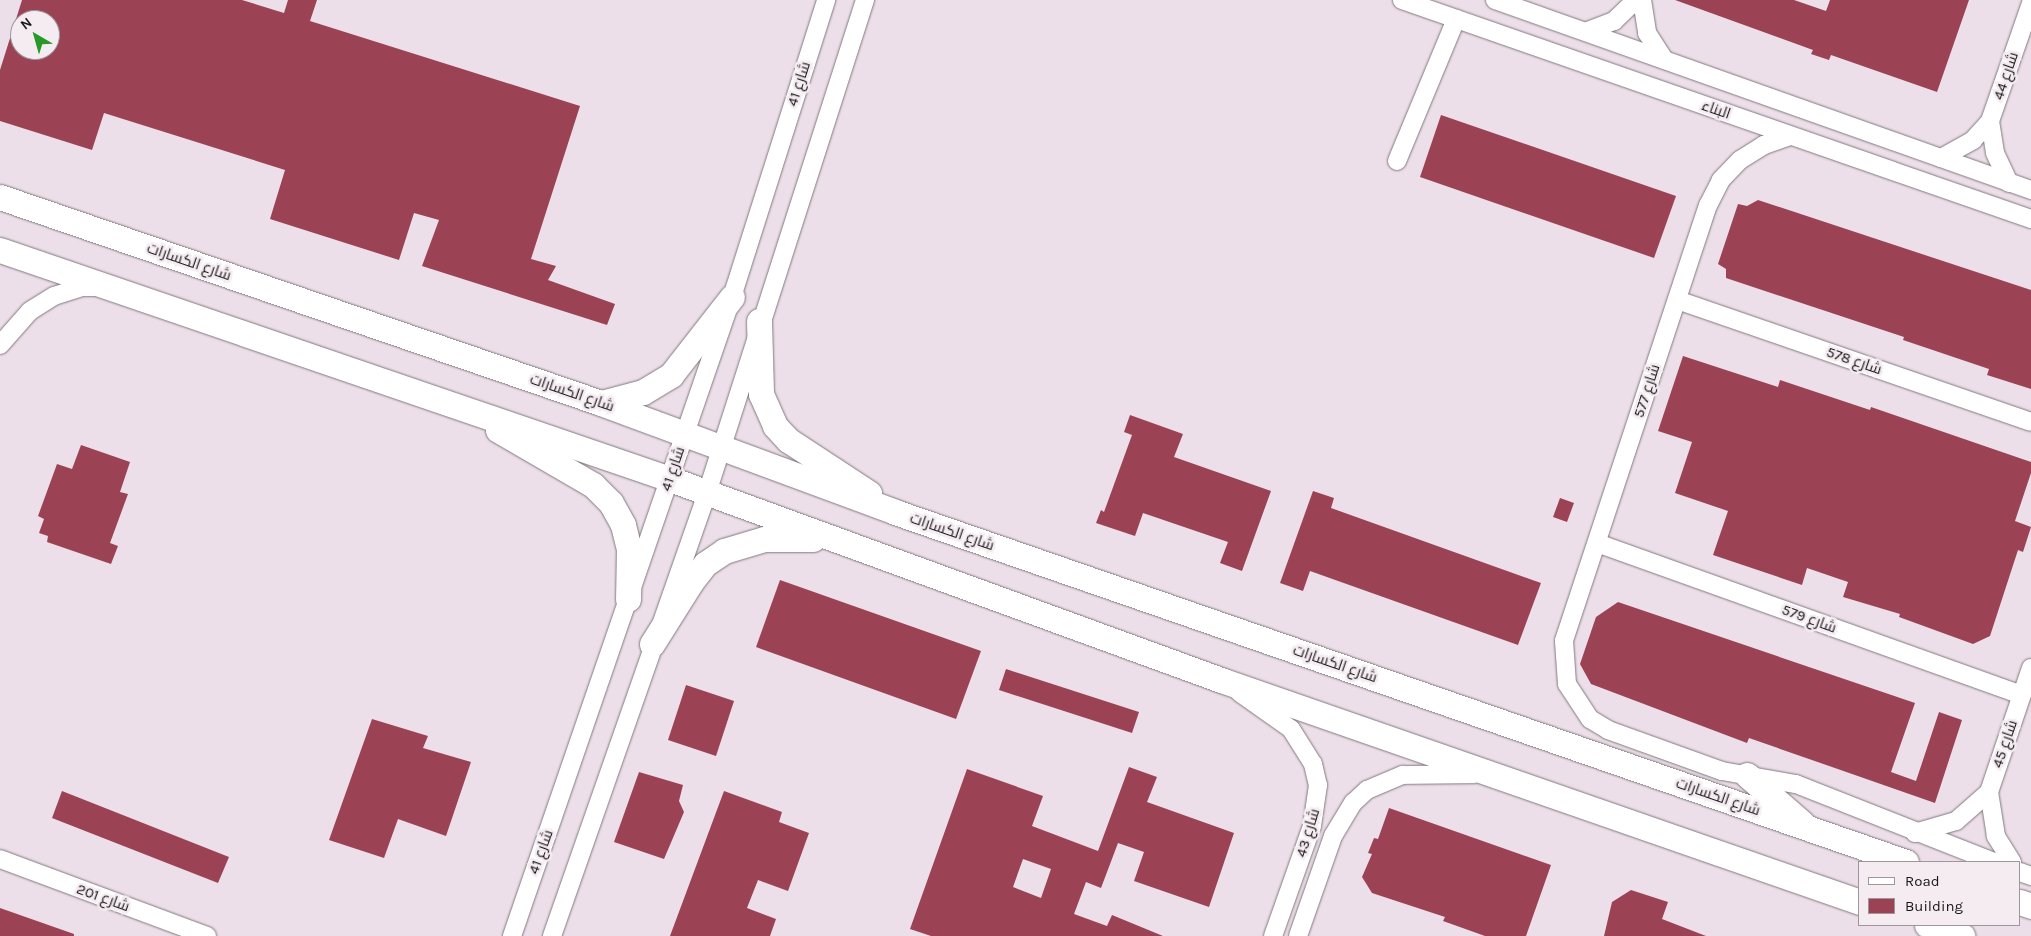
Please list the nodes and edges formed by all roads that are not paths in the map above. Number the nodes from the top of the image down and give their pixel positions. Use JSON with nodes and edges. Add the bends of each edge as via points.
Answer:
{"nodes":[{"id":1,"x":826,"y":0,"type":"edge"},
{"id":2,"x":865,"y":0,"type":"edge"},
{"id":3,"x":1402,"y":0,"type":"edge"},
{"id":4,"x":1495,"y":0,"type":"edge"},
{"id":5,"x":1636,"y":0,"type":"edge"},
{"id":6,"x":1642,"y":0,"type":"edge"},
{"id":7,"x":2031,"y":3,"type":"edge"},
{"id":8,"x":1456,"y":19,"type":"junction"},
{"id":9,"x":1588,"y":32,"type":"junction"},
{"id":10,"x":1663,"y":58,"type":"junction"},
{"id":11,"x":1990,"y":121,"type":"junction"},
{"id":12,"x":1790,"y":136,"type":"junction"},
{"id":13,"x":1941,"y":158,"type":"junction"},
{"id":14,"x":1397,"y":161,"type":"dead end"},
{"id":15,"x":2009,"y":182,"type":"junction"},
{"id":16,"x":2031,"y":190,"type":"edge"},
{"id":17,"x":0,"y":198,"type":"edge"},
{"id":18,"x":2031,"y":219,"type":"edge"},
{"id":19,"x":0,"y":250,"type":"edge"},
{"id":20,"x":109,"y":287,"type":"junction"},
{"id":21,"x":732,"y":297,"type":"junction"},
{"id":22,"x":1677,"y":300,"type":"junction"},
{"id":23,"x":759,"y":321,"type":"junction"},
{"id":24,"x":0,"y":345,"type":"edge"},
{"id":25,"x":601,"y":403,"type":"junction"},
{"id":26,"x":459,"y":407,"type":"junction"},
{"id":27,"x":2031,"y":422,"type":"edge"},
{"id":28,"x":685,"y":434,"type":"junction"},
{"id":29,"x":721,"y":447,"type":"junction"},
{"id":30,"x":670,"y":479,"type":"junction"},
{"id":31,"x":707,"y":493,"type":"junction"},
{"id":32,"x":895,"y":512,"type":"junction"},
{"id":33,"x":828,"y":539,"type":"junction"},
{"id":34,"x":1597,"y":543,"type":"junction"},
{"id":35,"x":628,"y":599,"type":"junction"},
{"id":36,"x":652,"y":644,"type":"junction"},
{"id":37,"x":2031,"y":668,"type":"edge"},
{"id":38,"x":1221,"y":680,"type":"junction"},
{"id":39,"x":1567,"y":684,"type":"joint"},
{"id":40,"x":2022,"y":695,"type":"junction"},
{"id":41,"x":1491,"y":774,"type":"junction"},
{"id":42,"x":1747,"y":775,"type":"junction"},
{"id":43,"x":1989,"y":792,"type":"junction"},
{"id":44,"x":1807,"y":828,"type":"junction"},
{"id":45,"x":1914,"y":833,"type":"junction"},
{"id":46,"x":0,"y":859,"type":"edge"},
{"id":47,"x":1903,"y":861,"type":"edge"},
{"id":48,"x":1991,"y":861,"type":"edge"},
{"id":49,"x":2014,"y":861,"type":"edge"},
{"id":50,"x":1858,"y":901,"type":"edge"},
{"id":51,"x":1917,"y":926,"type":"edge"},
{"id":52,"x":1930,"y":926,"type":"edge"},
{"id":53,"x":207,"y":936,"type":"edge"},
{"id":54,"x":512,"y":936,"type":"edge"},
{"id":55,"x":552,"y":936,"type":"edge"},
{"id":56,"x":1273,"y":936,"type":"edge"},
{"id":57,"x":1298,"y":936,"type":"edge"},
{"id":58,"x":1929,"y":936,"type":"edge"},
{"id":59,"x":1962,"y":936,"type":"edge"}],
"edges":[{"from":1,"to":21,"type":"street","name":"شارع 41"},
{"from":2,"to":23,"type":"street"},
{"from":3,"to":8,"type":"street","name":"البناء"},
{"from":4,"to":9,"type":"street","name":"البناء"},
{"from":5,"to":9,"type":"street","via":[[1614,20]]},
{"from":6,"to":10,"type":"street","via":[[1647,33]]},
{"from":7,"to":11,"type":"street","name":"شارع 44"},
{"from":8,"to":12,"type":"street","name":"البناء"},
{"from":8,"to":14,"type":"street"},
{"from":9,"to":10,"type":"street","name":"البناء"},
{"from":10,"to":13,"type":"street","name":"البناء"},
{"from":11,"to":13,"type":"street","name":"شارع 44","via":[[1964,147]]},
{"from":11,"to":15,"type":"street","name":"شارع 44","via":[[1995,153]]},
{"from":12,"to":18,"type":"street","name":"البناء"},
{"from":12,"to":22,"type":"street","name":"شارع 577","via":[[1764,145],[1740,160],[1721,180],[1708,205]]},
{"from":13,"to":15,"type":"street","name":"البناء"},
{"from":15,"to":16,"type":"street","name":"البناء"},
{"from":17,"to":25,"type":"street","name":"شارع الكسارات"},
{"from":19,"to":20,"type":"street"},
{"from":20,"to":24,"type":"street","via":[[81,287],[54,296],[30,311]]},
{"from":20,"to":26,"type":"street"},
{"from":21,"to":25,"type":"street","via":[[671,375],[643,392]]},
{"from":21,"to":28,"type":"street","name":"شارع 41"},
{"from":22,"to":27,"type":"street","name":"شارع 578"},
{"from":22,"to":34,"type":"street","name":"شارع 577"},
{"from":23,"to":29,"type":"street"},
{"from":23,"to":32,"type":"street","via":[[761,394],[775,426],[788,440]]},
{"from":25,"to":28,"type":"street","name":"شارع الكسارات"},
{"from":26,"to":30,"type":"street"},
{"from":26,"to":35,"type":"street","via":[[593,485],[611,503],[623,525],[629,549]]},
{"from":28,"to":29,"type":"street","name":"شارع الكسارات"},
{"from":28,"to":30,"type":"street","name":"شارع 41"},
{"from":29,"to":31,"type":"street"},
{"from":29,"to":32,"type":"street","name":"شارع الكسارات"},
{"from":30,"to":31,"type":"street"},
{"from":30,"to":35,"type":"street","name":"شارع 41"},
{"from":31,"to":33,"type":"street"},
{"from":31,"to":36,"type":"street"},
{"from":32,"to":44,"type":"street","name":"شارع الكسارات"},
{"from":33,"to":36,"type":"street","via":[[764,539],[724,551],[705,564],[691,582]]},
{"from":33,"to":38,"type":"street"},
{"from":34,"to":39,"type":"street","name":"شارع 577","via":[[1564,642]]},
{"from":34,"to":40,"type":"street","name":"شارع 579"},
{"from":35,"to":54,"type":"street","name":"شارع 41"},
{"from":36,"to":55,"type":"street"},
{"from":37,"to":40,"type":"street","name":"شارع 45"},
{"from":38,"to":41,"type":"street"},
{"from":38,"to":56,"type":"street","name":"شارع 43","via":[[1291,729],[1313,764],[1318,785],[1312,826]]},
{"from":39,"to":42,"type":"street","name":"شارع الكسارات","via":[[1590,719],[1608,730]]},
{"from":40,"to":43,"type":"street","name":"شارع 45"},
{"from":41,"to":50,"type":"street"},
{"from":41,"to":57,"type":"street","name":"شارع 43","via":[[1403,775],[1367,790],[1341,818]]},
{"from":42,"to":44,"type":"street"},
{"from":42,"to":45,"type":"street","name":"شارع الكسارات","via":[[1796,784]]},
{"from":43,"to":45,"type":"street","name":"شارع 45","via":[[1956,821]]},
{"from":43,"to":49,"type":"street","name":"شارع 45","via":[[1996,836]]},
{"from":44,"to":47,"type":"street","name":"شارع الكسارات"},
{"from":45,"to":48,"type":"street","name":"شارع الكسارات"},
{"from":46,"to":53,"type":"street","name":"شارع 201"},
{"from":51,"to":58,"type":"street"},
{"from":52,"to":59,"type":"street"}]}
